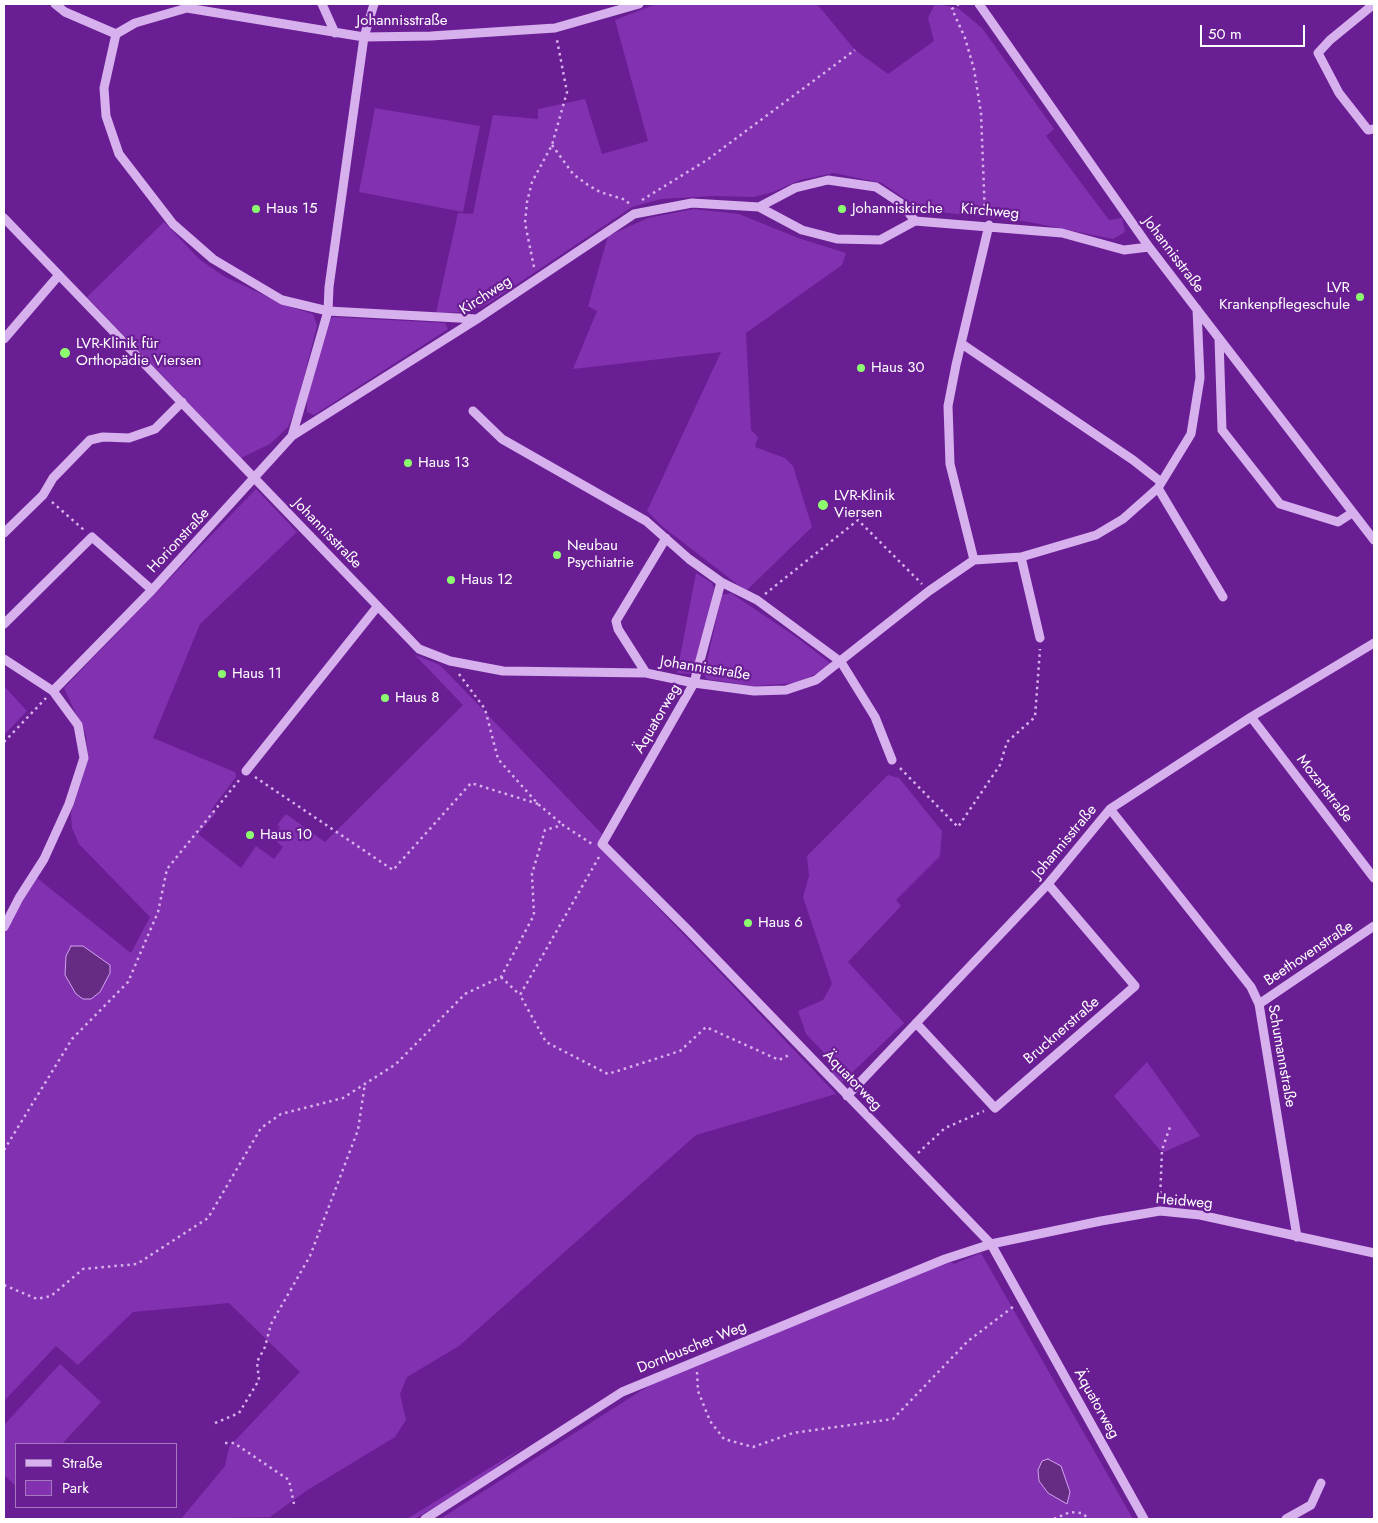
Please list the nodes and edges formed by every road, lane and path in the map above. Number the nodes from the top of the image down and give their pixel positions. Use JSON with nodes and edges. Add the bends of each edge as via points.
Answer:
{"nodes":[{"id":1,"x":55,"y":4,"type":"edge"},
{"id":2,"x":322,"y":4,"type":"edge"},
{"id":3,"x":374,"y":4,"type":"edge"},
{"id":4,"x":639,"y":4,"type":"edge"},
{"id":5,"x":959,"y":4,"type":"edge"},
{"id":6,"x":979,"y":4,"type":"edge"},
{"id":7,"x":1374,"y":4,"type":"edge"},
{"id":8,"x":555,"y":28,"type":"junction"},
{"id":9,"x":335,"y":32,"type":"junction"},
{"id":10,"x":116,"y":34,"type":"junction"},
{"id":11,"x":364,"y":37,"type":"junction"},
{"id":12,"x":855,"y":50,"type":"dead end"},
{"id":13,"x":1374,"y":129,"type":"edge"},
{"id":14,"x":552,"y":145,"type":"junction"},
{"id":15,"x":639,"y":202,"type":"dead end"},
{"id":16,"x":632,"y":207,"type":"dead end"},
{"id":17,"x":759,"y":207,"type":"junction"},
{"id":18,"x":4,"y":218,"type":"edge"},
{"id":19,"x":916,"y":220,"type":"junction"},
{"id":20,"x":987,"y":225,"type":"junction"},
{"id":21,"x":1149,"y":247,"type":"junction"},
{"id":22,"x":59,"y":275,"type":"junction"},
{"id":23,"x":536,"y":279,"type":"junction"},
{"id":24,"x":1197,"y":309,"type":"junction"},
{"id":25,"x":328,"y":311,"type":"junction"},
{"id":26,"x":477,"y":319,"type":"junction"},
{"id":27,"x":4,"y":339,"type":"edge"},
{"id":28,"x":1219,"y":339,"type":"junction"},
{"id":29,"x":962,"y":344,"type":"junction"},
{"id":30,"x":182,"y":402,"type":"junction"},
{"id":31,"x":473,"y":411,"type":"dead end"},
{"id":32,"x":292,"y":436,"type":"junction"},
{"id":33,"x":256,"y":479,"type":"junction"},
{"id":34,"x":1159,"y":485,"type":"junction"},
{"id":35,"x":43,"y":495,"type":"junction"},
{"id":36,"x":1352,"y":513,"type":"junction"},
{"id":37,"x":4,"y":533,"type":"edge"},
{"id":38,"x":92,"y":537,"type":"junction"},
{"id":39,"x":666,"y":538,"type":"junction"},
{"id":40,"x":1374,"y":540,"type":"edge"},
{"id":41,"x":1022,"y":557,"type":"junction"},
{"id":42,"x":974,"y":560,"type":"junction"},
{"id":43,"x":721,"y":582,"type":"junction"},
{"id":44,"x":152,"y":590,"type":"junction"},
{"id":45,"x":928,"y":591,"type":"junction"},
{"id":46,"x":1223,"y":597,"type":"dead end"},
{"id":47,"x":757,"y":600,"type":"junction"},
{"id":48,"x":377,"y":607,"type":"junction"},
{"id":49,"x":4,"y":624,"type":"edge"},
{"id":50,"x":1040,"y":638,"type":"joint"},
{"id":51,"x":1374,"y":643,"type":"edge"},
{"id":52,"x":4,"y":659,"type":"edge"},
{"id":53,"x":450,"y":662,"type":"junction"},
{"id":54,"x":841,"y":662,"type":"junction"},
{"id":55,"x":646,"y":673,"type":"junction"},
{"id":56,"x":694,"y":683,"type":"junction"},
{"id":57,"x":53,"y":691,"type":"junction"},
{"id":58,"x":1251,"y":717,"type":"junction"},
{"id":59,"x":4,"y":742,"type":"edge"},
{"id":60,"x":892,"y":760,"type":"joint"},
{"id":61,"x":246,"y":771,"type":"junction"},
{"id":62,"x":538,"y":804,"type":"junction"},
{"id":63,"x":1110,"y":809,"type":"junction"},
{"id":64,"x":563,"y":825,"type":"junction"},
{"id":65,"x":598,"y":849,"type":"dead end"},
{"id":66,"x":595,"y":861,"type":"dead end"},
{"id":67,"x":1374,"y":878,"type":"edge"},
{"id":68,"x":1048,"y":884,"type":"junction"},
{"id":69,"x":1374,"y":926,"type":"edge"},
{"id":70,"x":4,"y":927,"type":"edge"},
{"id":71,"x":501,"y":978,"type":"junction"},
{"id":72,"x":520,"y":995,"type":"junction"},
{"id":73,"x":1259,"y":1004,"type":"junction"},
{"id":74,"x":916,"y":1023,"type":"junction"},
{"id":75,"x":801,"y":1049,"type":"junction"},
{"id":76,"x":366,"y":1083,"type":"junction"},
{"id":77,"x":847,"y":1096,"type":"junction"},
{"id":78,"x":996,"y":1108,"type":"junction"},
{"id":79,"x":1171,"y":1124,"type":"dead end"},
{"id":80,"x":4,"y":1150,"type":"edge"},
{"id":81,"x":910,"y":1160,"type":"junction"},
{"id":82,"x":1160,"y":1211,"type":"junction"},
{"id":83,"x":1297,"y":1237,"type":"junction"},
{"id":84,"x":992,"y":1244,"type":"junction"},
{"id":85,"x":1374,"y":1253,"type":"edge"},
{"id":86,"x":4,"y":1285,"type":"edge"},
{"id":87,"x":1022,"y":1299,"type":"junction"},
{"id":88,"x":696,"y":1361,"type":"junction"},
{"id":89,"x":215,"y":1423,"type":"dead end"},
{"id":90,"x":224,"y":1443,"type":"dead end"},
{"id":91,"x":1321,"y":1483,"type":"dead end"},
{"id":92,"x":294,"y":1504,"type":"dead end"},
{"id":93,"x":425,"y":1519,"type":"edge"},
{"id":94,"x":1054,"y":1519,"type":"edge"},
{"id":95,"x":1089,"y":1519,"type":"edge"},
{"id":96,"x":1144,"y":1519,"type":"edge"},
{"id":97,"x":1286,"y":1519,"type":"edge"}],
"edges":[{"from":1,"to":10,"type":"street","via":[[65,12]]},
{"from":2,"to":9,"type":"street"},
{"from":3,"to":11,"type":"street"},
{"from":4,"to":8,"type":"street","name":"Johannisstraße"},
{"from":5,"to":20,"type":"path","via":[[952,9],[974,69]]},
{"from":6,"to":21,"type":"street","name":"Johannisstraße"},
{"from":7,"to":13,"type":"street","via":[[1318,53],[1339,94],[1368,130]]},
{"from":8,"to":11,"type":"street","name":"Johannisstraße"},
{"from":8,"to":14,"type":"path","via":[[566,92]]},
{"from":9,"to":10,"type":"street","name":"Johannisstraße","via":[[187,8],[135,23]]},
{"from":9,"to":11,"type":"street","name":"Johannisstraße"},
{"from":10,"to":25,"type":"street","via":[[104,88],[106,116],[120,154],[173,224],[212,259],[282,300]]},
{"from":11,"to":25,"type":"street"},
{"from":12,"to":15,"type":"path","via":[[707,160]]},
{"from":14,"to":16,"type":"path","via":[[573,174],[588,186],[626,200]]},
{"from":14,"to":23,"type":"path","via":[[532,182],[526,202],[525,223]]},
{"from":17,"to":19,"type":"street","name":"Kirchweg","via":[[802,230],[837,239],[880,240]]},
{"from":17,"to":19,"type":"street","via":[[795,188],[828,180],[876,187],[902,204]]},
{"from":17,"to":23,"type":"street","name":"Kirchweg","via":[[692,203],[634,214]]},
{"from":18,"to":22,"type":"street"},
{"from":19,"to":20,"type":"street","name":"Kirchweg"},
{"from":20,"to":21,"type":"street","name":"Kirchweg","via":[[1062,233],[1124,250]]},
{"from":20,"to":29,"type":"street"},
{"from":21,"to":24,"type":"street","name":"Johannisstraße"},
{"from":22,"to":27,"type":"street"},
{"from":22,"to":30,"type":"street"},
{"from":23,"to":26,"type":"street","name":"Kirchweg"},
{"from":24,"to":28,"type":"street","name":"Johannisstraße"},
{"from":24,"to":34,"type":"street","via":[[1200,378],[1191,434]]},
{"from":25,"to":26,"type":"street"},
{"from":25,"to":32,"type":"street"},
{"from":26,"to":32,"type":"street","name":"Kirchweg"},
{"from":28,"to":36,"type":"street","name":"Johannisstraße"},
{"from":28,"to":36,"type":"street","via":[[1222,430],[1280,504],[1338,522]]},
{"from":29,"to":34,"type":"street","via":[[1133,460]]},
{"from":29,"to":42,"type":"street","via":[[948,406],[950,464]]},
{"from":30,"to":33,"type":"street"},
{"from":30,"to":35,"type":"street","via":[[155,429],[129,438],[90,440],[53,478]]},
{"from":31,"to":39,"type":"street","via":[[502,439],[646,521]]},
{"from":32,"to":33,"type":"street","name":"Kirchweg"},
{"from":33,"to":44,"type":"street","name":"Horionstraße"},
{"from":33,"to":48,"type":"street","name":"Johannisstraße"},
{"from":34,"to":41,"type":"street","via":[[1124,519],[1096,535]]},
{"from":34,"to":46,"type":"street"},
{"from":35,"to":37,"type":"street"},
{"from":35,"to":38,"type":"path"},
{"from":36,"to":40,"type":"street","name":"Johannisstraße"},
{"from":38,"to":44,"type":"street"},
{"from":38,"to":49,"type":"street"},
{"from":39,"to":43,"type":"street"},
{"from":39,"to":55,"type":"street","via":[[616,621]]},
{"from":41,"to":42,"type":"street"},
{"from":41,"to":50,"type":"street"},
{"from":42,"to":45,"type":"street","name":"Johannisstraße"},
{"from":43,"to":47,"type":"street"},
{"from":43,"to":56,"type":"street"},
{"from":44,"to":57,"type":"street","name":"Horionstraße"},
{"from":45,"to":47,"type":"path","via":[[858,520]]},
{"from":45,"to":54,"type":"street","name":"Johannisstraße"},
{"from":47,"to":54,"type":"street"},
{"from":48,"to":53,"type":"street","name":"Johannisstraße","via":[[419,650]]},
{"from":48,"to":61,"type":"street"},
{"from":50,"to":60,"type":"path","via":[[1035,716],[1007,742],[1000,766],[958,826]]},
{"from":51,"to":58,"type":"street","name":"Johannisstraße"},
{"from":52,"to":57,"type":"street"},
{"from":53,"to":55,"type":"street","name":"Johannisstraße","via":[[503,671]]},
{"from":53,"to":62,"type":"path","via":[[485,710],[498,759]]},
{"from":54,"to":56,"type":"street","name":"Johannisstraße","via":[[816,680],[786,690],[754,691]]},
{"from":54,"to":60,"type":"street","via":[[875,717]]},
{"from":55,"to":56,"type":"street","name":"Johannisstraße"},
{"from":56,"to":75,"type":"street","name":"Äquatorweg","via":[[602,844]]},
{"from":57,"to":59,"type":"path"},
{"from":57,"to":70,"type":"street","via":[[78,725],[84,758],[69,804],[44,859]]},
{"from":58,"to":63,"type":"street","name":"Johannisstraße"},
{"from":58,"to":67,"type":"street","name":"Mozartstraße"},
{"from":61,"to":62,"type":"path","via":[[393,870],[471,783]]},
{"from":61,"to":80,"type":"path","via":[[167,869],[158,912],[128,982],[72,1039]]},
{"from":62,"to":64,"type":"path"},
{"from":63,"to":68,"type":"street","name":"Johannisstraße"},
{"from":63,"to":73,"type":"street","name":"Schumannstraße","via":[[1251,987]]},
{"from":64,"to":65,"type":"path"},
{"from":64,"to":71,"type":"path","via":[[545,830],[532,874],[534,915]]},
{"from":66,"to":72,"type":"path","via":[[584,886]]},
{"from":68,"to":74,"type":"street","name":"Johannisstraße"},
{"from":68,"to":78,"type":"street","name":"Brucknerstraße","via":[[1134,986]]},
{"from":69,"to":73,"type":"street","name":"Beethovenstraße"},
{"from":71,"to":72,"type":"path"},
{"from":71,"to":76,"type":"path","via":[[465,994],[396,1064]]},
{"from":72,"to":75,"type":"path","via":[[546,1042],[608,1074],[680,1050],[706,1027],[779,1060]]},
{"from":73,"to":83,"type":"street","name":"Schumannstraße"},
{"from":74,"to":77,"type":"street","name":"Johannisstraße"},
{"from":74,"to":78,"type":"street"},
{"from":75,"to":77,"type":"street","name":"Äquatorweg"},
{"from":76,"to":86,"type":"path","via":[[344,1098],[281,1114],[261,1128],[208,1218],[137,1264],[83,1269],[51,1296],[37,1299]]},
{"from":76,"to":89,"type":"path","via":[[358,1130],[310,1256],[271,1324],[266,1347],[257,1362],[259,1380],[239,1413]]},
{"from":77,"to":81,"type":"street","name":"Äquatorweg"},
{"from":78,"to":81,"type":"path","via":[[945,1128]]},
{"from":79,"to":82,"type":"path","via":[[1162,1150]]},
{"from":81,"to":84,"type":"street","name":"Äquatorweg"},
{"from":82,"to":83,"type":"street","name":"Heidweg","via":[[1200,1215]]},
{"from":82,"to":84,"type":"street","name":"Heidweg"},
{"from":83,"to":85,"type":"street","name":"Heidweg"},
{"from":84,"to":87,"type":"street","name":"Äquatorweg"},
{"from":84,"to":88,"type":"street","name":"Dornbuscher Weg","via":[[945,1259]]},
{"from":87,"to":88,"type":"path","via":[[968,1341],[892,1419],[793,1433],[753,1447],[724,1439],[710,1421],[698,1391]]},
{"from":87,"to":96,"type":"street","name":"Äquatorweg"},
{"from":88,"to":93,"type":"street","name":"Dornbuscher Weg","via":[[622,1392]]},
{"from":90,"to":92,"type":"path","via":[[234,1443],[289,1480]]},
{"from":91,"to":97,"type":"street","via":[[1310,1505]]},
{"from":94,"to":95,"type":"path","via":[[1070,1512],[1082,1513]]}]}
